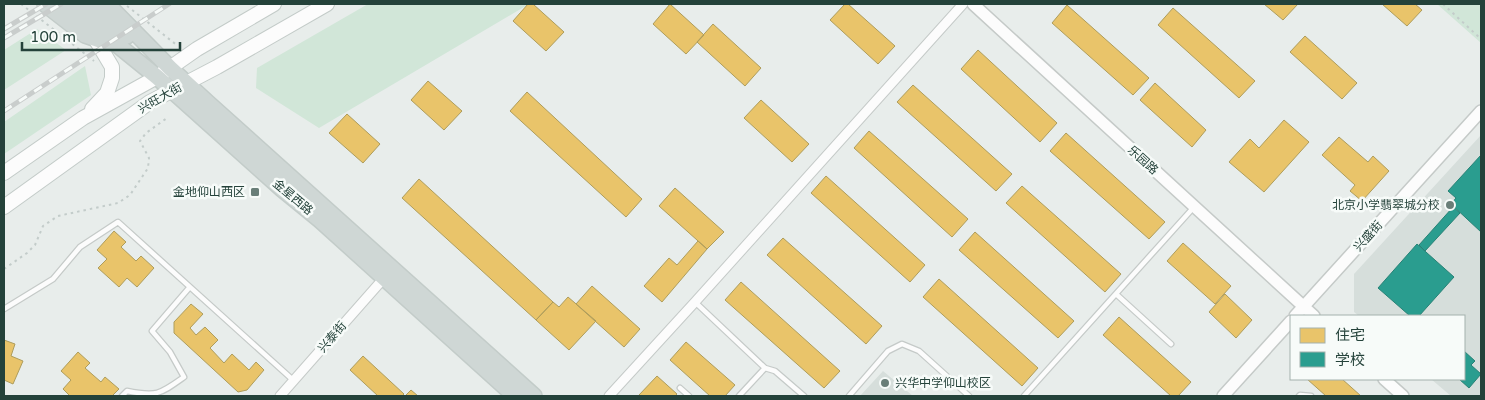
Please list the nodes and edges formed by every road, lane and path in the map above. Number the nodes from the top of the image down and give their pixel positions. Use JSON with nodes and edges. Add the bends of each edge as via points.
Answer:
{"nodes":[{"id":1,"x":21,"y":4,"type":"edge"},
{"id":2,"x":45,"y":4,"type":"edge"},
{"id":3,"x":106,"y":4,"type":"edge"},
{"id":4,"x":125,"y":4,"type":"edge"},
{"id":5,"x":274,"y":4,"type":"edge"},
{"id":6,"x":327,"y":4,"type":"edge"},
{"id":7,"x":964,"y":4,"type":"edge"},
{"id":8,"x":972,"y":4,"type":"edge"},
{"id":9,"x":1443,"y":4,"type":"edge"},
{"id":10,"x":75,"y":5,"type":"edge"},
{"id":11,"x":97,"y":39,"type":"junction"},
{"id":12,"x":1481,"y":39,"type":"edge"},
{"id":13,"x":123,"y":49,"type":"junction"},
{"id":14,"x":191,"y":54,"type":"junction"},
{"id":15,"x":94,"y":61,"type":"dead end"},
{"id":16,"x":170,"y":68,"type":"junction"},
{"id":17,"x":157,"y":77,"type":"junction"},
{"id":18,"x":186,"y":83,"type":"junction"},
{"id":19,"x":172,"y":90,"type":"junction"},
{"id":20,"x":1481,"y":111,"type":"edge"},
{"id":21,"x":83,"y":118,"type":"junction"},
{"id":22,"x":167,"y":118,"type":"dead end"},
{"id":23,"x":4,"y":173,"type":"edge"},
{"id":24,"x":4,"y":207,"type":"edge"},
{"id":25,"x":1194,"y":207,"type":"junction"},
{"id":26,"x":4,"y":269,"type":"edge"},
{"id":27,"x":384,"y":278,"type":"junction"},
{"id":28,"x":189,"y":288,"type":"junction"},
{"id":29,"x":1116,"y":294,"type":"junction"},
{"id":30,"x":696,"y":302,"type":"junction"},
{"id":31,"x":1304,"y":307,"type":"junction"},
{"id":32,"x":4,"y":309,"type":"edge"},
{"id":33,"x":1297,"y":315,"type":"edge"},
{"id":34,"x":1313,"y":315,"type":"edge"},
{"id":35,"x":1290,"y":322,"type":"edge"},
{"id":36,"x":1171,"y":344,"type":"dead end"},
{"id":37,"x":765,"y":368,"type":"junction"},
{"id":38,"x":1385,"y":380,"type":"edge"},
{"id":39,"x":294,"y":381,"type":"junction"},
{"id":40,"x":680,"y":388,"type":"dead end"},
{"id":41,"x":122,"y":396,"type":"edge"},
{"id":42,"x":280,"y":396,"type":"edge"},
{"id":43,"x":513,"y":396,"type":"edge"},
{"id":44,"x":534,"y":396,"type":"edge"},
{"id":45,"x":609,"y":396,"type":"edge"},
{"id":46,"x":689,"y":396,"type":"edge"},
{"id":47,"x":739,"y":396,"type":"edge"},
{"id":48,"x":804,"y":396,"type":"edge"},
{"id":49,"x":849,"y":396,"type":"edge"},
{"id":50,"x":969,"y":396,"type":"edge"},
{"id":51,"x":1024,"y":396,"type":"edge"},
{"id":52,"x":1224,"y":396,"type":"edge"},
{"id":53,"x":1299,"y":396,"type":"edge"},
{"id":54,"x":1311,"y":396,"type":"edge"},
{"id":55,"x":1403,"y":396,"type":"edge"}],
"edges":[{"from":1,"to":15,"type":"path"},
{"from":2,"to":11,"type":"main road","via":[[85,35]]},
{"from":3,"to":16,"type":"main road"},
{"from":4,"to":14,"type":"path","via":[[172,43]]},
{"from":5,"to":14,"type":"main road","name":"兴旺大街"},
{"from":6,"to":18,"type":"main road","name":"兴旺大街"},
{"from":7,"to":30,"type":"street"},
{"from":8,"to":25,"type":"street","name":"乐园路"},
{"from":9,"to":12,"type":"path"},
{"from":10,"to":11,"type":"main road"},
{"from":10,"to":13,"type":"main road","name":"金星西路"},
{"from":10,"to":16,"type":"main road"},
{"from":11,"to":13,"type":"main road"},
{"from":11,"to":21,"type":"main road","via":[[112,68],[112,78],[107,93]]},
{"from":13,"to":17,"type":"main road","name":"金星西路"},
{"from":14,"to":16,"type":"main road","name":"兴旺大街"},
{"from":16,"to":17,"type":"main road","name":"兴旺大街"},
{"from":16,"to":18,"type":"main road","name":"金星西路"},
{"from":17,"to":19,"type":"main road","name":"金星西路"},
{"from":17,"to":21,"type":"main road","name":"兴旺大街"},
{"from":18,"to":19,"type":"main road","name":"兴旺大街"},
{"from":18,"to":44,"type":"main road","name":"金星西路"},
{"from":19,"to":24,"type":"main road","name":"兴旺大街","via":[[150,102]]},
{"from":19,"to":27,"type":"main road","name":"金星西路"},
{"from":20,"to":31,"type":"street","name":"兴盛街"},
{"from":21,"to":23,"type":"main road","name":"兴旺大街"},
{"from":22,"to":26,"type":"path","via":[[140,141],[149,158],[148,168],[130,195],[118,203],[58,216],[43,226],[35,245],[27,253]]},
{"from":25,"to":29,"type":"lane"},
{"from":25,"to":31,"type":"street","name":"乐园路"},
{"from":27,"to":39,"type":"street","name":"兴泰街"},
{"from":27,"to":43,"type":"main road","name":"金星西路"},
{"from":28,"to":32,"type":"lane","via":[[118,222],[80,248],[53,279]]},
{"from":28,"to":39,"type":"lane"},
{"from":28,"to":41,"type":"lane","via":[[152,332],[170,352],[184,377],[160,393],[127,391]]},
{"from":29,"to":36,"type":"lane"},
{"from":29,"to":51,"type":"lane"},
{"from":30,"to":37,"type":"lane"},
{"from":30,"to":45,"type":"street"},
{"from":31,"to":33,"type":"street","name":"兴盛街"},
{"from":31,"to":34,"type":"street","name":"乐园路"},
{"from":35,"to":52,"type":"street"},
{"from":37,"to":47,"type":"lane"},
{"from":37,"to":48,"type":"lane","via":[[775,371]]},
{"from":38,"to":55,"type":"street"},
{"from":39,"to":42,"type":"street","name":"兴泰街"},
{"from":40,"to":46,"type":"lane"},
{"from":49,"to":50,"type":"lane","via":[[888,351],[902,344],[919,351]]},
{"from":53,"to":54,"type":"lane"}]}
